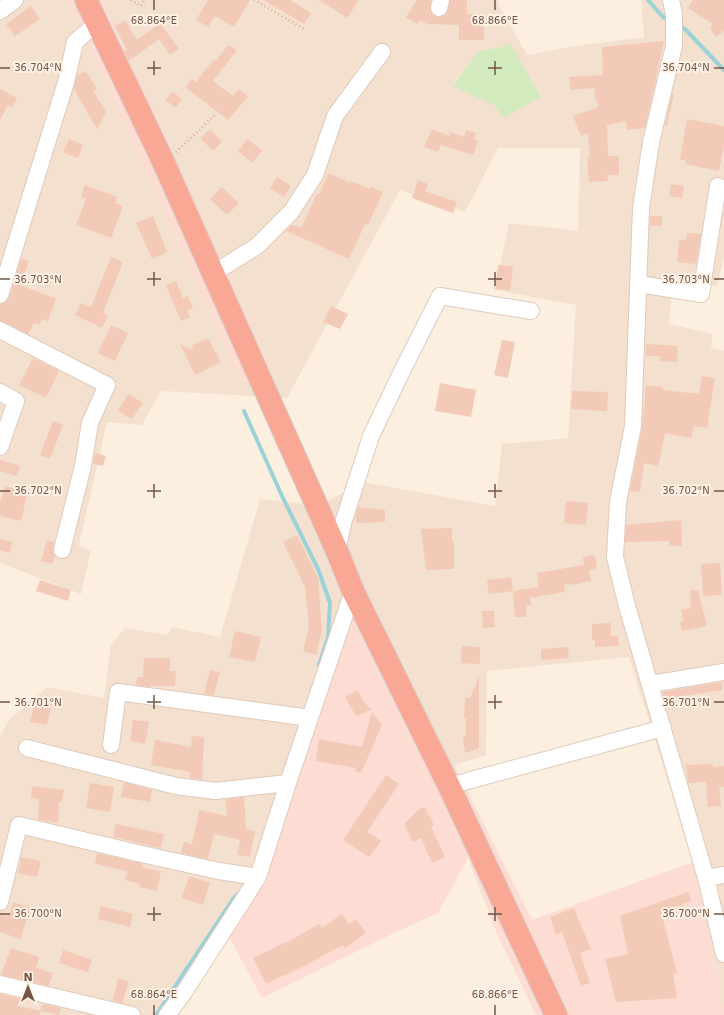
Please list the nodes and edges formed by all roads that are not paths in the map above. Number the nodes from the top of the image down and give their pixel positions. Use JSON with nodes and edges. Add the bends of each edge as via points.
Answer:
{"nodes":[{"id":1,"x":15,"y":0,"type":"edge"},
{"id":2,"x":86,"y":0,"type":"edge"},
{"id":3,"x":671,"y":0,"type":"edge"},
{"id":4,"x":0,"y":11,"type":"edge"},
{"id":5,"x":97,"y":23,"type":"junction"},
{"id":6,"x":382,"y":52,"type":"dead end"},
{"id":7,"x":718,"y":186,"type":"dead end"},
{"id":8,"x":214,"y":273,"type":"junction"},
{"id":9,"x":638,"y":284,"type":"junction"},
{"id":10,"x":0,"y":295,"type":"edge"},
{"id":11,"x":531,"y":311,"type":"dead end"},
{"id":12,"x":0,"y":330,"type":"edge"},
{"id":13,"x":0,"y":392,"type":"edge"},
{"id":14,"x":0,"y":446,"type":"edge"},
{"id":15,"x":62,"y":550,"type":"dead end"},
{"id":16,"x":337,"y":551,"type":"junction"},
{"id":17,"x":353,"y":591,"type":"junction"},
{"id":18,"x":724,"y":672,"type":"edge"},
{"id":19,"x":651,"y":684,"type":"junction"},
{"id":20,"x":310,"y":718,"type":"junction"},
{"id":21,"x":663,"y":728,"type":"junction"},
{"id":22,"x":111,"y":744,"type":"dead end"},
{"id":23,"x":27,"y":748,"type":"dead end"},
{"id":24,"x":288,"y":783,"type":"junction"},
{"id":25,"x":449,"y":786,"type":"junction"},
{"id":26,"x":724,"y":875,"type":"edge"},
{"id":27,"x":258,"y":877,"type":"junction"},
{"id":28,"x":706,"y":878,"type":"junction"},
{"id":29,"x":0,"y":902,"type":"edge"},
{"id":30,"x":724,"y":954,"type":"edge"},
{"id":31,"x":0,"y":984,"type":"edge"},
{"id":32,"x":132,"y":1015,"type":"edge"},
{"id":33,"x":167,"y":1015,"type":"edge"},
{"id":34,"x":556,"y":1015,"type":"edge"}],
"edges":[{"from":1,"to":4,"type":"street"},
{"from":2,"to":5,"type":"highway"},
{"from":3,"to":9,"type":"street","via":[[674,14],[674,46],[651,142],[641,208]]},
{"from":5,"to":8,"type":"highway"},
{"from":5,"to":10,"type":"street","via":[[75,42],[66,82]]},
{"from":6,"to":8,"type":"street","via":[[335,116],[315,175],[292,212],[257,246]]},
{"from":7,"to":9,"type":"street","via":[[701,294]]},
{"from":8,"to":16,"type":"highway"},
{"from":9,"to":19,"type":"street","via":[[633,426],[618,502],[615,557]]},
{"from":11,"to":16,"type":"street","via":[[440,296],[371,436],[343,523]]},
{"from":12,"to":15,"type":"street","via":[[107,385],[90,423],[83,466]]},
{"from":13,"to":14,"type":"street","via":[[16,401]]},
{"from":16,"to":17,"type":"highway"},
{"from":17,"to":20,"type":"street"},
{"from":17,"to":25,"type":"highway"},
{"from":18,"to":19,"type":"street"},
{"from":19,"to":21,"type":"street"},
{"from":20,"to":22,"type":"street","via":[[118,692]]},
{"from":20,"to":24,"type":"street"},
{"from":21,"to":25,"type":"street"},
{"from":21,"to":28,"type":"street"},
{"from":23,"to":24,"type":"street","via":[[176,786],[215,791]]},
{"from":24,"to":27,"type":"street"},
{"from":25,"to":34,"type":"highway"},
{"from":26,"to":28,"type":"street"},
{"from":27,"to":29,"type":"street","via":[[154,857],[18,825]]},
{"from":27,"to":33,"type":"street"},
{"from":28,"to":30,"type":"street"},
{"from":31,"to":32,"type":"street"}]}
